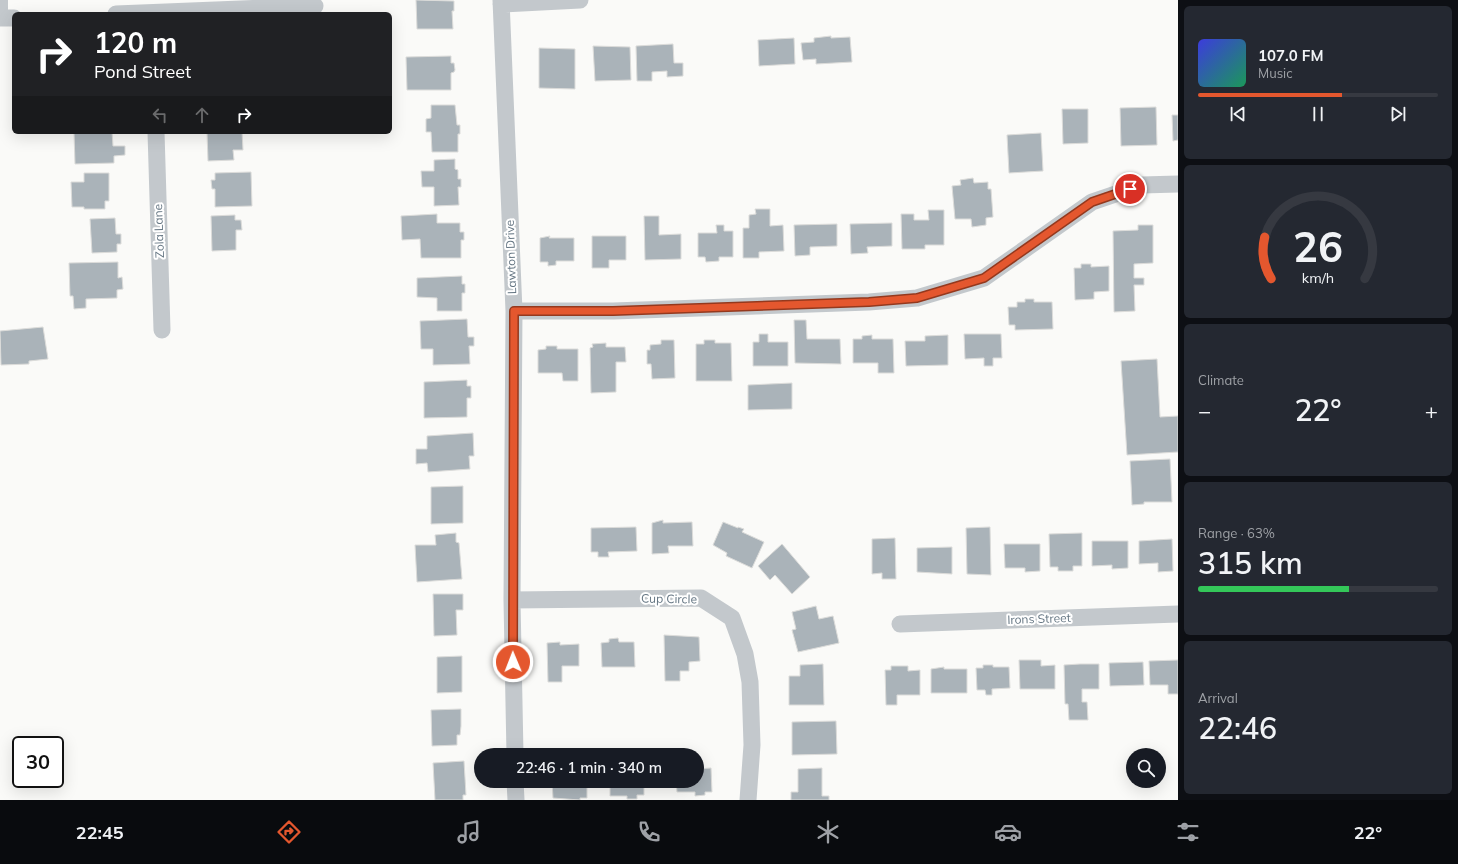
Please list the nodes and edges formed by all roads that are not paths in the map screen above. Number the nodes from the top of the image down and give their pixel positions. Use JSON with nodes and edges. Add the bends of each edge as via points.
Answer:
{"nodes":[{"id":1,"x":4,"y":0,"type":"edge"},
{"id":2,"x":580,"y":0,"type":"edge"},
{"id":3,"x":501,"y":2,"type":"edge"},
{"id":4,"x":315,"y":6,"type":"dead end"},
{"id":5,"x":175,"y":12,"type":"edge"},
{"id":6,"x":6,"y":18,"type":"edge"},
{"id":7,"x":156,"y":134,"type":"edge"},
{"id":8,"x":1178,"y":184,"type":"edge"},
{"id":9,"x":514,"y":311,"type":"junction"},
{"id":10,"x":162,"y":330,"type":"dead end"},
{"id":11,"x":512,"y":600,"type":"junction"},
{"id":12,"x":1178,"y":614,"type":"edge"},
{"id":13,"x":900,"y":624,"type":"dead end"},
{"id":14,"x":515,"y":748,"type":"edge"},
{"id":15,"x":515,"y":788,"type":"edge"},
{"id":16,"x":516,"y":800,"type":"edge"},
{"id":17,"x":748,"y":800,"type":"edge"}],
"edges":[{"from":1,"to":6,"type":"lane"},
{"from":2,"to":3,"type":"street"},
{"from":3,"to":9,"type":"street","name":"Lawton Drive"},
{"from":4,"to":5,"type":"street"},
{"from":7,"to":10,"type":"street","name":"Zola Lane"},
{"from":8,"to":9,"type":"street","via":[[1142,185],[1092,202],[984,278],[917,298],[613,311]]},
{"from":9,"to":11,"type":"street","name":"Lawton Drive"},
{"from":11,"to":14,"type":"street","name":"Lawton Drive"},
{"from":11,"to":17,"type":"street","name":"Cup Circle","via":[[701,598],[732,618],[745,654],[750,682],[752,745]]},
{"from":12,"to":13,"type":"street","name":"Irons Street"},
{"from":15,"to":16,"type":"street"}]}
